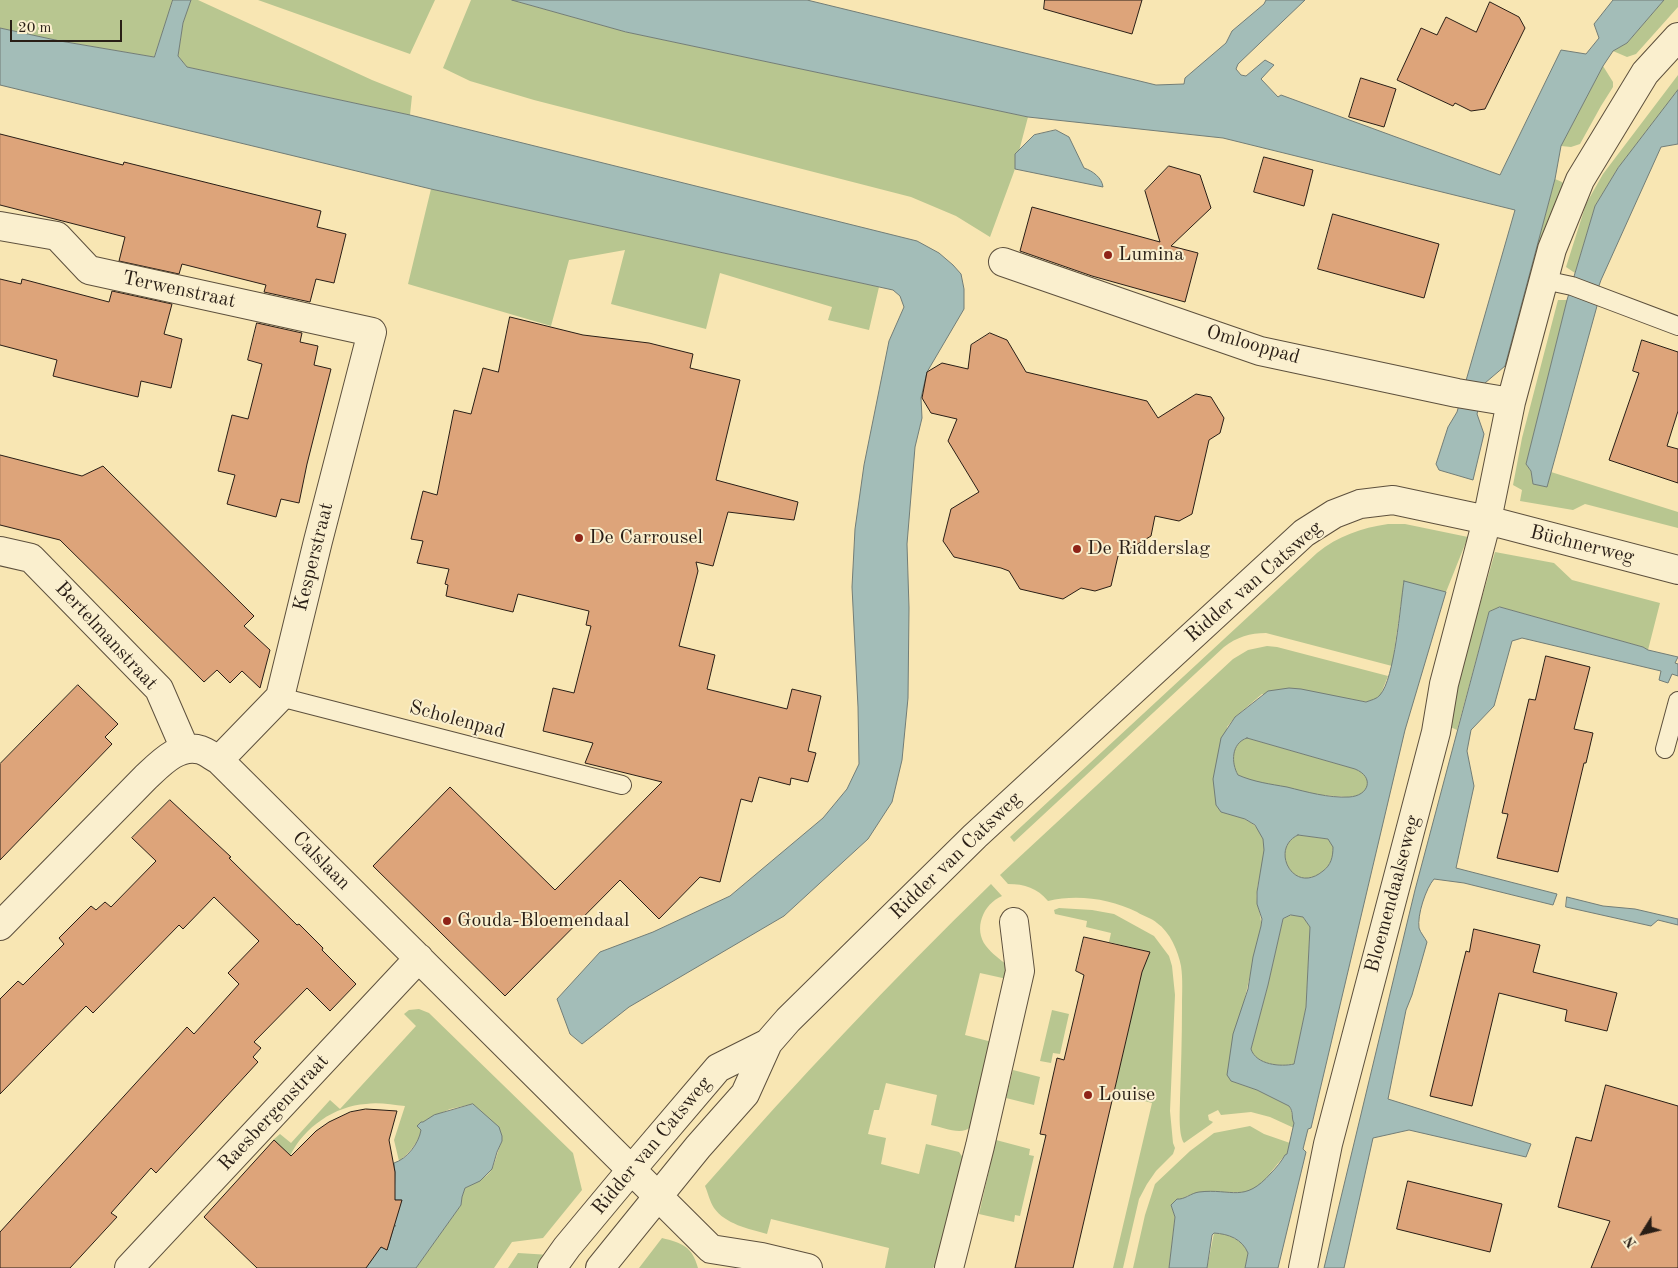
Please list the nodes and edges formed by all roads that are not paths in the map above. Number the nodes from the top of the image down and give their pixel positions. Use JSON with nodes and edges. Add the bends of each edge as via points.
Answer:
{"nodes":[{"id":1,"x":1678,"y":37,"type":"edge"},
{"id":2,"x":0,"y":226,"type":"edge"},
{"id":3,"x":1003,"y":262,"type":"dead end"},
{"id":4,"x":1544,"y":280,"type":"junction"},
{"id":5,"x":1678,"y":326,"type":"edge"},
{"id":6,"x":372,"y":332,"type":"joint"},
{"id":7,"x":1504,"y":401,"type":"junction"},
{"id":8,"x":1487,"y":520,"type":"junction"},
{"id":9,"x":0,"y":551,"type":"edge"},
{"id":10,"x":1678,"y":570,"type":"edge"},
{"id":11,"x":280,"y":697,"type":"junction"},
{"id":12,"x":1678,"y":701,"type":"edge"},
{"id":13,"x":185,"y":749,"type":"junction"},
{"id":14,"x":1665,"y":749,"type":"dead end"},
{"id":15,"x":218,"y":760,"type":"junction"},
{"id":16,"x":622,"y":785,"type":"dead end"},
{"id":17,"x":1014,"y":922,"type":"dead end"},
{"id":18,"x":0,"y":926,"type":"edge"},
{"id":19,"x":419,"y":958,"type":"junction"},
{"id":20,"x":768,"y":1043,"type":"junction"},
{"id":21,"x":632,"y":1169,"type":"junction"},
{"id":22,"x":659,"y":1195,"type":"junction"},
{"id":23,"x":711,"y":1258,"type":"edge"},
{"id":24,"x":129,"y":1268,"type":"edge"},
{"id":25,"x":552,"y":1268,"type":"edge"},
{"id":26,"x":600,"y":1268,"type":"edge"},
{"id":27,"x":808,"y":1268,"type":"edge"},
{"id":28,"x":949,"y":1268,"type":"edge"},
{"id":29,"x":1303,"y":1268,"type":"edge"}],
"edges":[{"from":1,"to":4,"type":"street","via":[[1645,73],[1580,180],[1552,249]]},
{"from":2,"to":6,"type":"street","name":"Terwenstraat","via":[[57,236],[89,270]]},
{"from":3,"to":7,"type":"street","name":"Omlooppad","via":[[1260,351]]},
{"from":4,"to":5,"type":"lane","via":[[1596,294]]},
{"from":4,"to":7,"type":"street"},
{"from":6,"to":11,"type":"street","name":"Kesperstraat"},
{"from":7,"to":8,"type":"street"},
{"from":8,"to":10,"type":"street","name":"Büchnerweg"},
{"from":8,"to":20,"type":"street","name":"Ridder van Catsweg","via":[[1393,500],[1360,504],[1334,514],[1304,533],[975,836]]},
{"from":8,"to":29,"type":"street","name":"Bloemendaalseweg","via":[[1444,684],[1436,732],[1328,1144]]},
{"from":9,"to":13,"type":"street","name":"Bertelmanstraat","via":[[31,558],[158,689]]},
{"from":11,"to":15,"type":"street"},
{"from":11,"to":16,"type":"lane","name":"Scholenpad"},
{"from":12,"to":14,"type":"lane"},
{"from":13,"to":15,"type":"street","name":"Calslaan","via":[[200,750]]},
{"from":13,"to":18,"type":"street","via":[[166,759],[146,778]]},
{"from":15,"to":19,"type":"street","name":"Calslaan"},
{"from":17,"to":28,"type":"street","via":[[1020,971]]},
{"from":19,"to":21,"type":"street","name":"Calslaan"},
{"from":19,"to":24,"type":"street","name":"Raesbergenstraat"},
{"from":20,"to":21,"type":"street","name":"Ridder van Catsweg","via":[[718,1068]]},
{"from":20,"to":22,"type":"street","name":"Ridder van Catsweg","via":[[745,1094]]},
{"from":21,"to":22,"type":"street","name":"Calslaan"},
{"from":21,"to":25,"type":"street","name":"Ridder van Catsweg"},
{"from":22,"to":23,"type":"street","name":"Ridder van Catsweg"},
{"from":22,"to":26,"type":"street","name":"Ridder van Catsweg"},
{"from":23,"to":27,"type":"street","name":"Ridder van Catsweg","via":[[762,1257]]}]}
